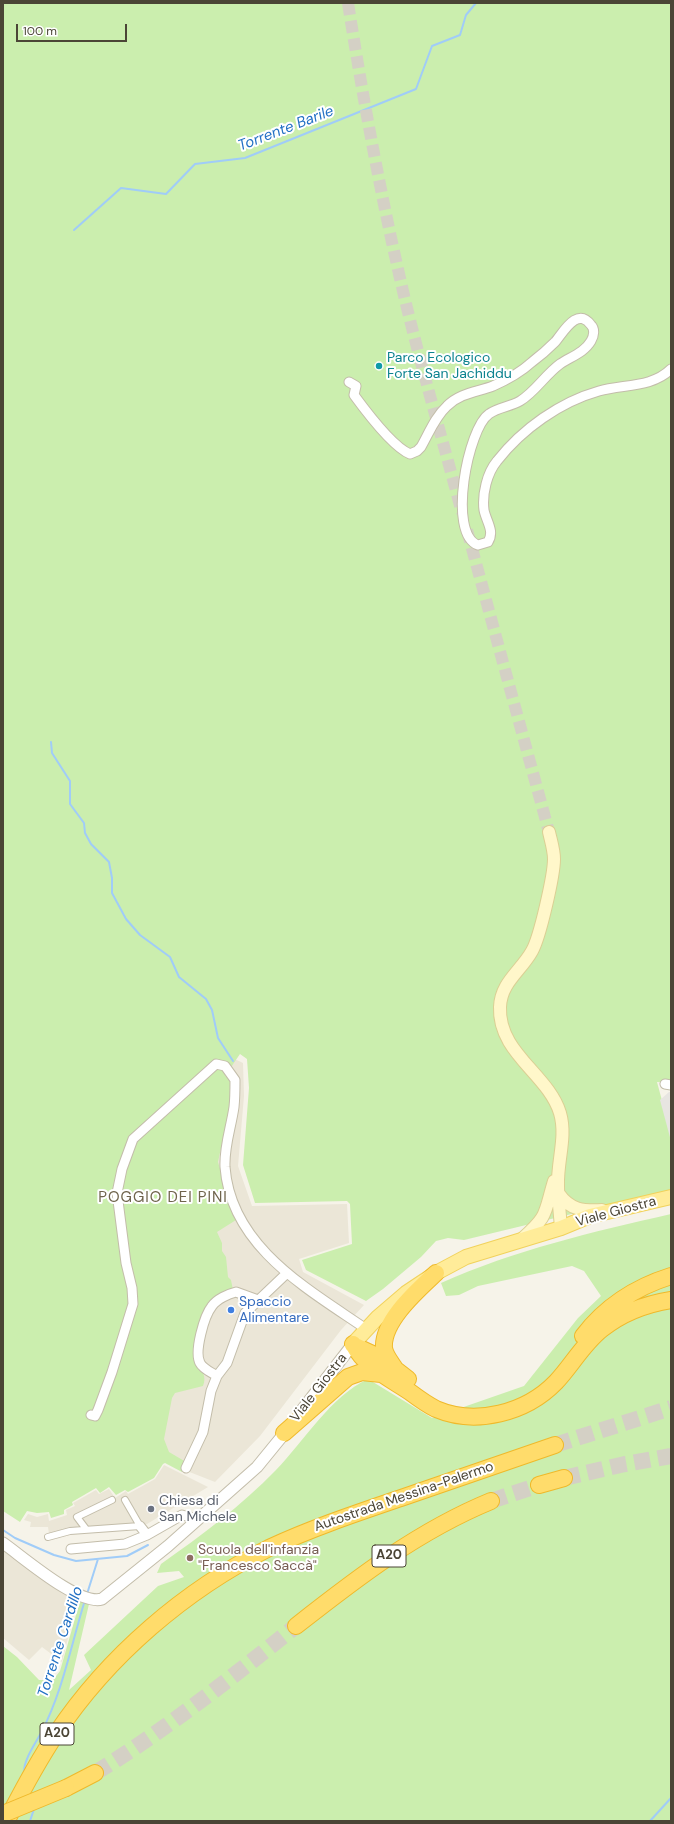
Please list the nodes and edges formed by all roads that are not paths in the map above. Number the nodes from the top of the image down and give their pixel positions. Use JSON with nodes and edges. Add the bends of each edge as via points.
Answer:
{"nodes":[{"id":1,"x":671,"y":369,"type":"edge"},
{"id":2,"x":349,"y":382,"type":"dead end"},
{"id":3,"x":549,"y":832,"type":"tunnel mouth"},
{"id":4,"x":559,"y":1163,"type":"junction"},
{"id":5,"x":559,"y":1194,"type":"junction"},
{"id":6,"x":671,"y":1197,"type":"edge"},
{"id":7,"x":550,"y":1202,"type":"junction"},
{"id":8,"x":671,"y":1206,"type":"edge"},
{"id":9,"x":629,"y":1207,"type":"junction"},
{"id":10,"x":561,"y":1228,"type":"junction"},
{"id":11,"x":522,"y":1239,"type":"junction"},
{"id":12,"x":436,"y":1273,"type":"junction"},
{"id":13,"x":286,"y":1274,"type":"junction"},
{"id":14,"x":671,"y":1276,"type":"edge"},
{"id":15,"x":258,"y":1300,"type":"junction"},
{"id":16,"x":671,"y":1300,"type":"edge"},
{"id":17,"x":366,"y":1329,"type":"junction"},
{"id":18,"x":353,"y":1344,"type":"junction"},
{"id":19,"x":570,"y":1358,"type":"junction"},
{"id":20,"x":392,"y":1372,"type":"junction"},
{"id":21,"x":217,"y":1376,"type":"junction"},
{"id":22,"x":90,"y":1415,"type":"dead end"},
{"id":23,"x":284,"y":1433,"type":"junction"},
{"id":24,"x":555,"y":1445,"type":"tunnel mouth"},
{"id":25,"x":186,"y":1468,"type":"dead end"},
{"id":26,"x":564,"y":1478,"type":"tunnel mouth"},
{"id":27,"x":539,"y":1485,"type":"tunnel mouth"},
{"id":28,"x":112,"y":1500,"type":"dead end"},
{"id":29,"x":125,"y":1500,"type":"dead end"},
{"id":30,"x":491,"y":1501,"type":"tunnel mouth"},
{"id":31,"x":198,"y":1519,"type":"junction"},
{"id":32,"x":140,"y":1526,"type":"junction"},
{"id":33,"x":86,"y":1530,"type":"junction"},
{"id":34,"x":147,"y":1535,"type":"junction"},
{"id":35,"x":48,"y":1537,"type":"dead end"},
{"id":36,"x":3,"y":1543,"type":"edge"},
{"id":37,"x":71,"y":1549,"type":"dead end"},
{"id":38,"x":296,"y":1626,"type":"tunnel mouth"},
{"id":39,"x":95,"y":1773,"type":"tunnel mouth"},
{"id":40,"x":3,"y":1814,"type":"edge"},
{"id":41,"x":6,"y":1821,"type":"edge"}],
"edges":[{"from":1,"to":2,"type":"street","via":[[665,375],[649,382],[581,397],[528,430],[497,461],[491,471],[484,500],[484,510],[491,533],[488,542],[478,545],[468,537],[462,506],[462,490],[467,464],[480,425],[488,414],[521,401],[556,368],[584,350],[593,338],[590,323],[584,319],[569,323],[551,346],[515,375],[503,382],[456,398],[439,415],[421,447],[410,454],[399,448],[360,404],[354,395],[356,386]]},
{"from":3,"to":4,"type":"main road","via":[[553,867],[538,934],[532,950],[505,985],[500,1015],[502,1029],[509,1043],[551,1096],[559,1111],[563,1136]]},
{"from":4,"to":5,"type":"main road"},
{"from":4,"to":7,"type":"main road"},
{"from":5,"to":9,"type":"main road","via":[[574,1209]]},
{"from":5,"to":10,"type":"main road"},
{"from":6,"to":9,"type":"main road","name":"Viale Giostra"},
{"from":7,"to":10,"type":"main road","via":[[551,1214]]},
{"from":7,"to":11,"type":"main road","via":[[543,1219]]},
{"from":8,"to":10,"type":"main road","name":"Viale Giostra","via":[[590,1225]]},
{"from":9,"to":10,"type":"main road","name":"Viale Giostra","via":[[590,1216]]},
{"from":10,"to":11,"type":"main road","name":"Viale Giostra"},
{"from":11,"to":12,"type":"main road","name":"Viale Giostra","via":[[466,1257]]},
{"from":12,"to":17,"type":"main road","name":"Viale Giostra","via":[[396,1301]]},
{"from":12,"to":20,"type":"highway","via":[[413,1296],[386,1330],[384,1349]]},
{"from":13,"to":15,"type":"street"},
{"from":13,"to":17,"type":"street"},
{"from":13,"to":22,"type":"street","via":[[243,1225],[234,1204],[225,1168],[226,1140],[234,1107],[235,1080],[225,1066],[216,1064],[133,1139],[122,1169],[117,1193],[133,1304],[98,1410],[95,1416]]},
{"from":14,"to":19,"type":"highway","via":[[632,1294],[608,1309],[593,1322]]},
{"from":15,"to":21,"type":"street","via":[[245,1313],[227,1363]]},
{"from":15,"to":21,"type":"street","via":[[236,1292],[219,1300],[210,1308],[200,1339],[198,1358],[202,1366]]},
{"from":16,"to":19,"type":"highway","via":[[644,1306],[617,1319]]},
{"from":17,"to":18,"type":"main road","name":"Viale Giostra"},
{"from":18,"to":20,"type":"highway","via":[[381,1358]]},
{"from":18,"to":23,"type":"street","name":"Viale Giostra"},
{"from":19,"to":20,"type":"highway","via":[[556,1383],[536,1398],[502,1413],[477,1417],[436,1409],[421,1401]]},
{"from":20,"to":23,"type":"highway","via":[[358,1373],[348,1378]]},
{"from":21,"to":25,"type":"street","via":[[208,1400],[202,1432]]},
{"from":23,"to":31,"type":"street","name":"Viale Giostra","via":[[257,1467]]},
{"from":24,"to":41,"type":"highway","name":"Autostrada Messina-Palermo","number":"A20","via":[[293,1537],[207,1585],[166,1615],[102,1676],[56,1734]]},
{"from":26,"to":27,"type":"highway"},
{"from":28,"to":33,"type":"street","via":[[77,1517]]},
{"from":29,"to":32,"type":"street"},
{"from":30,"to":38,"type":"highway","number":"A20","via":[[415,1539],[364,1573]]},
{"from":31,"to":34,"type":"street","via":[[182,1516]]},
{"from":31,"to":36,"type":"street","name":"Viale Giostra","via":[[108,1596],[98,1600],[84,1597],[44,1575]]},
{"from":32,"to":33,"type":"street"},
{"from":32,"to":34,"type":"street"},
{"from":33,"to":35,"type":"street"},
{"from":34,"to":37,"type":"street","via":[[125,1544]]},
{"from":39,"to":40,"type":"highway","bridge":true}]}
